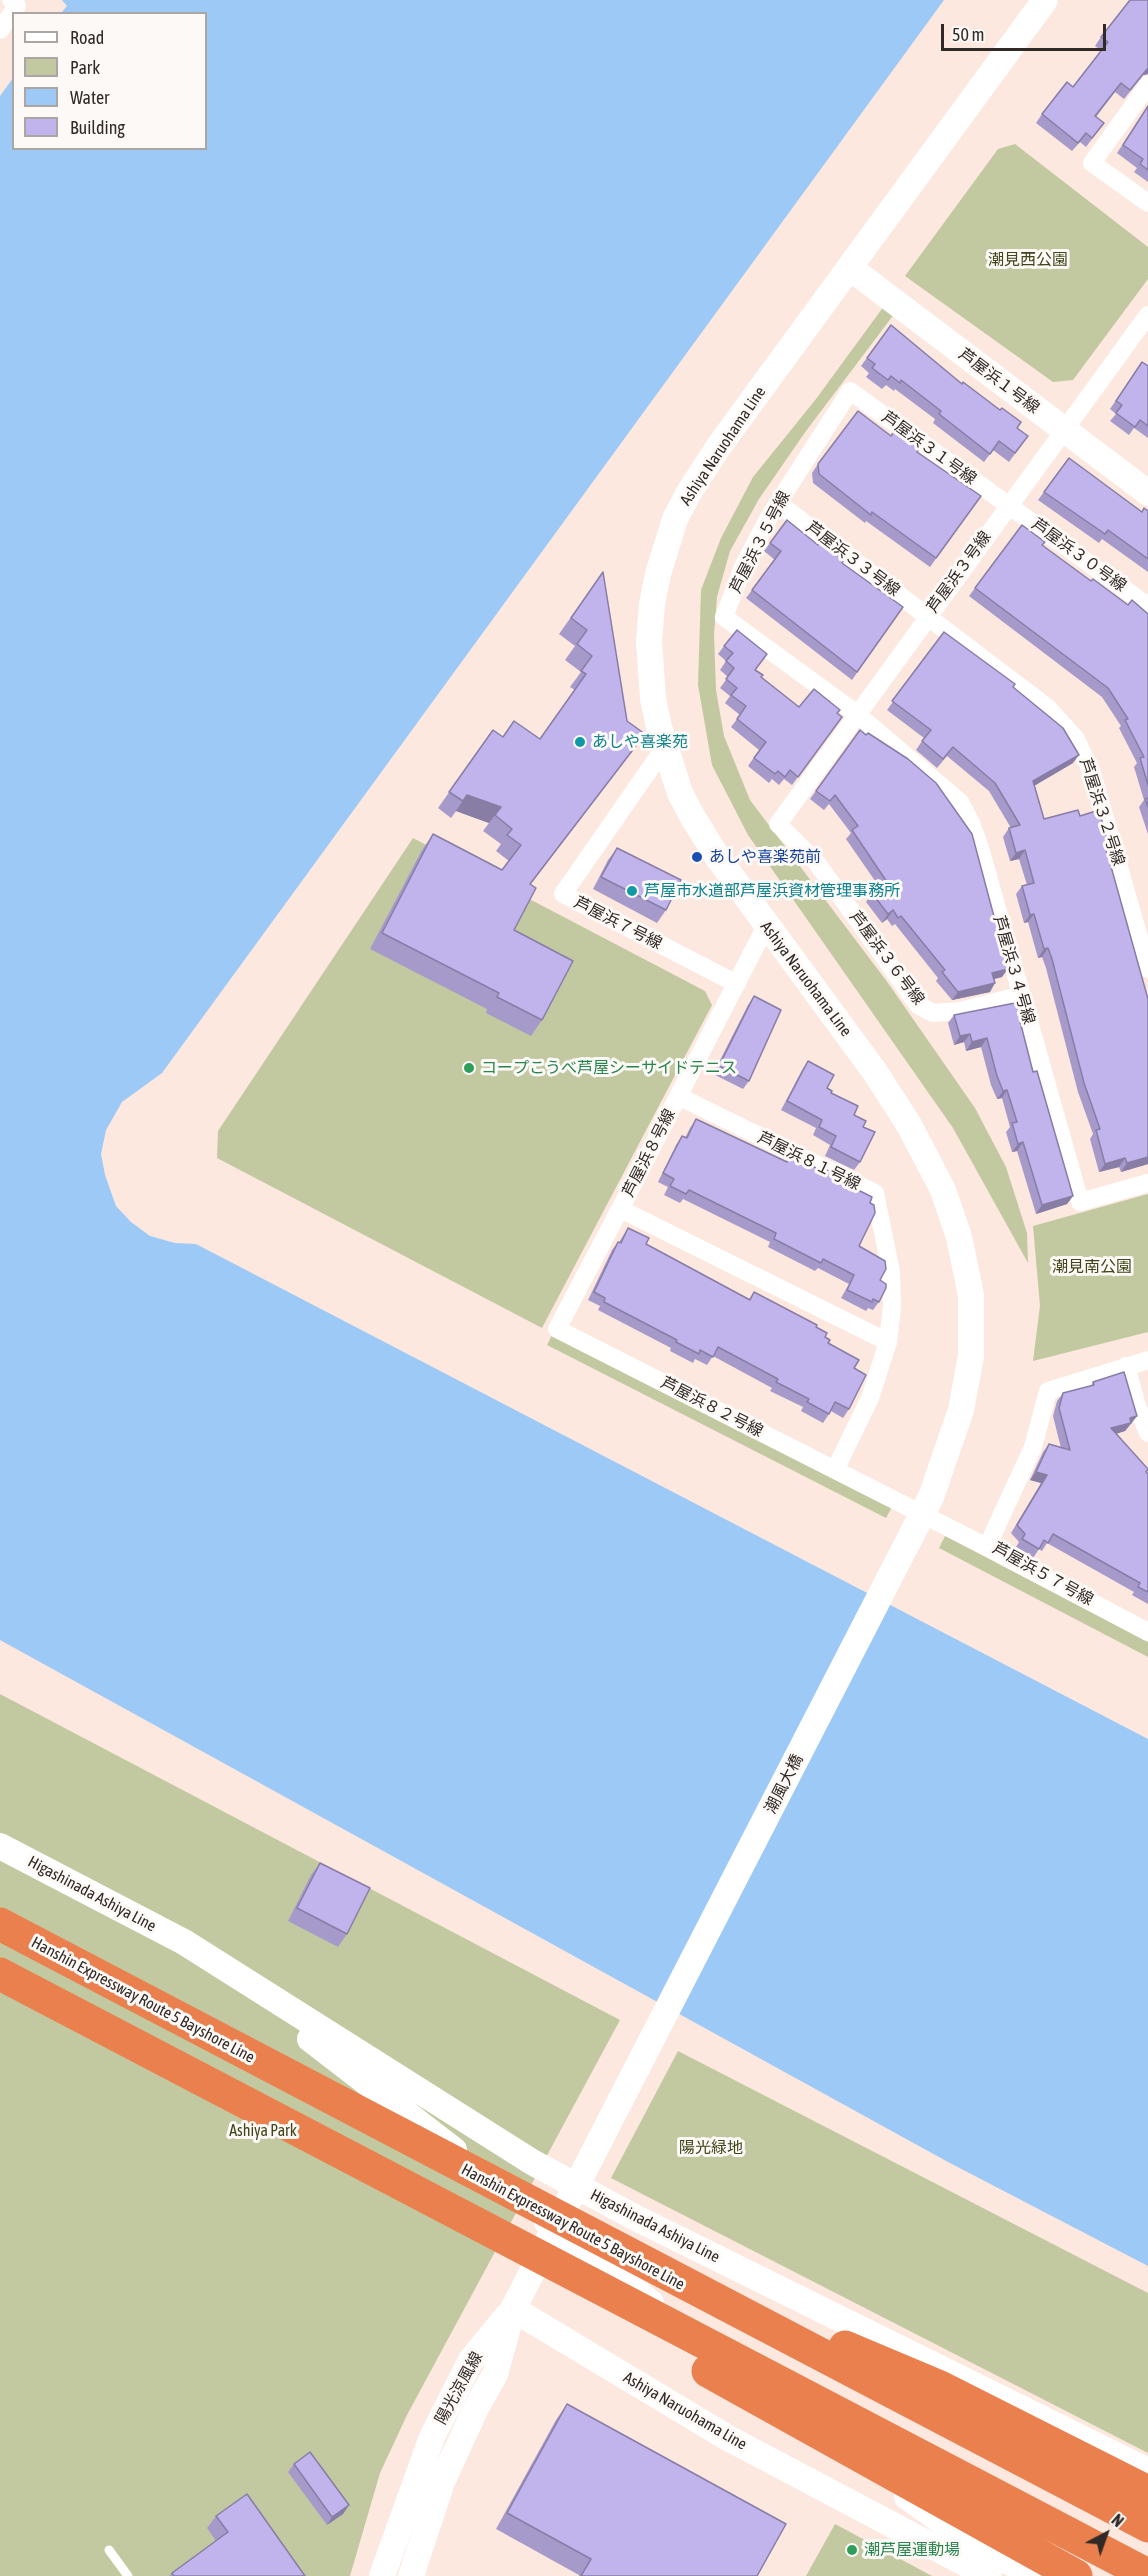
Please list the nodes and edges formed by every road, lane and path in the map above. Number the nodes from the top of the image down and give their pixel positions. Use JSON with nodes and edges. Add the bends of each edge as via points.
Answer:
{"nodes":[{"id":1,"x":11,"y":0,"type":"edge"},
{"id":2,"x":1046,"y":0,"type":"edge"},
{"id":3,"x":13,"y":12,"type":"edge"},
{"id":4,"x":12,"y":13,"type":"edge"},
{"id":5,"x":0,"y":30,"type":"edge"},
{"id":6,"x":1148,"y":85,"type":"edge"},
{"id":7,"x":1148,"y":203,"type":"edge"},
{"id":8,"x":850,"y":268,"type":"junction"},
{"id":9,"x":1148,"y":315,"type":"edge"},
{"id":10,"x":850,"y":392,"type":"joint"},
{"id":11,"x":1064,"y":430,"type":"junction"},
{"id":12,"x":1148,"y":493,"type":"edge"},
{"id":13,"x":778,"y":503,"type":"junction"},
{"id":14,"x":1008,"y":505,"type":"junction"},
{"id":15,"x":1148,"y":606,"type":"edge"},
{"id":16,"x":927,"y":616,"type":"junction"},
{"id":17,"x":857,"y":714,"type":"junction"},
{"id":18,"x":665,"y":747,"type":"junction"},
{"id":19,"x":766,"y":926,"type":"junction"},
{"id":20,"x":1148,"y":969,"type":"edge"},
{"id":21,"x":737,"y":984,"type":"junction"},
{"id":22,"x":1022,"y":995,"type":"junction"},
{"id":23,"x":678,"y":1096,"type":"junction"},
{"id":24,"x":1148,"y":1183,"type":"edge"},
{"id":25,"x":620,"y":1209,"type":"junction"},
{"id":26,"x":888,"y":1342,"type":"junction"},
{"id":27,"x":1148,"y":1360,"type":"edge"},
{"id":28,"x":1126,"y":1366,"type":"junction"},
{"id":29,"x":1148,"y":1433,"type":"edge"},
{"id":30,"x":835,"y":1470,"type":"junction"},
{"id":31,"x":932,"y":1497,"type":"joint"},
{"id":32,"x":987,"y":1547,"type":"junction"},
{"id":33,"x":1148,"y":1632,"type":"edge"},
{"id":34,"x":0,"y":1846,"type":"edge"},
{"id":35,"x":0,"y":1924,"type":"edge"},
{"id":36,"x":183,"y":1942,"type":"junction"},
{"id":37,"x":0,"y":1974,"type":"edge"},
{"id":38,"x":350,"y":2160,"type":"junction"},
{"id":39,"x":580,"y":2179,"type":"junction"},
{"id":40,"x":628,"y":2256,"type":"junction"},
{"id":41,"x":513,"y":2309,"type":"junction"},
{"id":42,"x":1148,"y":2455,"type":"edge"},
{"id":43,"x":1148,"y":2471,"type":"edge"},
{"id":44,"x":1148,"y":2492,"type":"edge"},
{"id":45,"x":1148,"y":2526,"type":"edge"},
{"id":46,"x":109,"y":2550,"type":"dead end"},
{"id":47,"x":1148,"y":2575,"type":"edge"},
{"id":48,"x":128,"y":2576,"type":"edge"},
{"id":49,"x":382,"y":2576,"type":"edge"},
{"id":50,"x":411,"y":2576,"type":"edge"},
{"id":51,"x":989,"y":2576,"type":"edge"},
{"id":52,"x":1033,"y":2576,"type":"edge"},
{"id":53,"x":1076,"y":2576,"type":"edge"}],
"edges":[{"from":1,"to":3,"type":"street","via":[[17,6]]},
{"from":2,"to":8,"type":"main road","name":"Ashiya Naruohama Line"},
{"from":4,"to":5,"type":"street"},
{"from":6,"to":7,"type":"street","via":[[1092,163]]},
{"from":8,"to":11,"type":"main road","name":"芦屋浜１号線"},
{"from":8,"to":18,"type":"main road","name":"Ashiya Naruohama Line","via":[[719,446],[675,519],[651,604],[649,641],[653,699]]},
{"from":9,"to":11,"type":"street","name":"芦屋浜３号線"},
{"from":10,"to":13,"type":"street","name":"芦屋浜３５号線"},
{"from":10,"to":14,"type":"street","name":"芦屋浜３１号線"},
{"from":11,"to":12,"type":"main road","name":"芦屋浜１号線"},
{"from":11,"to":14,"type":"street","name":"芦屋浜３号線"},
{"from":13,"to":16,"type":"street","name":"芦屋浜３３号線"},
{"from":13,"to":17,"type":"street","name":"芦屋浜３５号線","via":[[744,566],[724,617]]},
{"from":14,"to":15,"type":"street","name":"芦屋浜３０号線"},
{"from":14,"to":16,"type":"street","name":"芦屋浜３号線"},
{"from":16,"to":17,"type":"street","name":"芦屋浜３号線"},
{"from":16,"to":20,"type":"street","name":"芦屋浜３２号線","via":[[1048,708],[1076,739],[1092,773]]},
{"from":17,"to":22,"type":"street","name":"芦屋浜３４号線","via":[[960,802],[980,848]]},
{"from":17,"to":22,"type":"street","name":"芦屋浜３６号線","via":[[778,824],[817,863],[918,1005],[933,1013],[960,1011]]},
{"from":18,"to":19,"type":"main road","name":"Ashiya Naruohama Line","via":[[692,816]]},
{"from":18,"to":21,"type":"street","name":"芦屋浜７号線","via":[[563,894]]},
{"from":19,"to":21,"type":"street","name":"芦屋浜８号線"},
{"from":19,"to":31,"type":"main road","name":"Ashiya Naruohama Line","via":[[875,1072],[909,1125],[943,1190],[959,1237],[971,1295],[970,1356],[961,1410]]},
{"from":21,"to":23,"type":"street","name":"芦屋浜８号線"},
{"from":22,"to":24,"type":"street","name":"芦屋浜３４号線","via":[[1080,1202]]},
{"from":23,"to":25,"type":"street","name":"芦屋浜８号線"},
{"from":23,"to":26,"type":"street","name":"芦屋浜８１号線","via":[[874,1193],[891,1272]]},
{"from":25,"to":26,"type":"street","name":"芦屋浜８号線"},
{"from":25,"to":30,"type":"street","name":"芦屋浜８２号線","via":[[557,1329]]},
{"from":26,"to":30,"type":"street","name":"芦屋浜８１号線","via":[[870,1398]]},
{"from":27,"to":28,"type":"street"},
{"from":28,"to":29,"type":"street"},
{"from":28,"to":32,"type":"street","name":"芦屋浜５７号線","via":[[1048,1391],[1033,1447]]},
{"from":30,"to":32,"type":"street","name":"芦屋浜８２号線"},
{"from":31,"to":39,"type":"main road","name":"潮風大橋"},
{"from":32,"to":33,"type":"street","name":"芦屋浜５７号線"},
{"from":34,"to":36,"type":"main road","name":"Higashinada Ashiya Line"},
{"from":35,"to":40,"type":"highway","name":"Hanshin Expressway Route 5 Bayshore Line"},
{"from":36,"to":43,"type":"main road","name":"Higashinada Ashiya Line","via":[[532,2162],[634,2217]]},
{"from":36,"to":52,"type":"main road","name":"Higashinada Ashiya Line","via":[[901,2492],[948,2526]]},
{"from":37,"to":38,"type":"highway"},
{"from":38,"to":47,"type":"highway"},
{"from":38,"to":53,"type":"highway","via":[[477,2242]]},
{"from":39,"to":41,"type":"main road"},
{"from":39,"to":42,"type":"main road"},
{"from":40,"to":44,"type":"highway","via":[[940,2387]]},
{"from":40,"to":45,"type":"highway","name":"Hanshin Expressway Route 5 Bayshore Line"},
{"from":41,"to":49,"type":"main road","name":"陽光涼風線","via":[[471,2360],[432,2437]]},
{"from":41,"to":50,"type":"main road","name":"陽光涼風線","via":[[495,2374],[442,2482]]},
{"from":41,"to":51,"type":"main road","name":"Ashiya Naruohama Line","via":[[728,2438]]},
{"from":46,"to":48,"type":"lane"}]}
